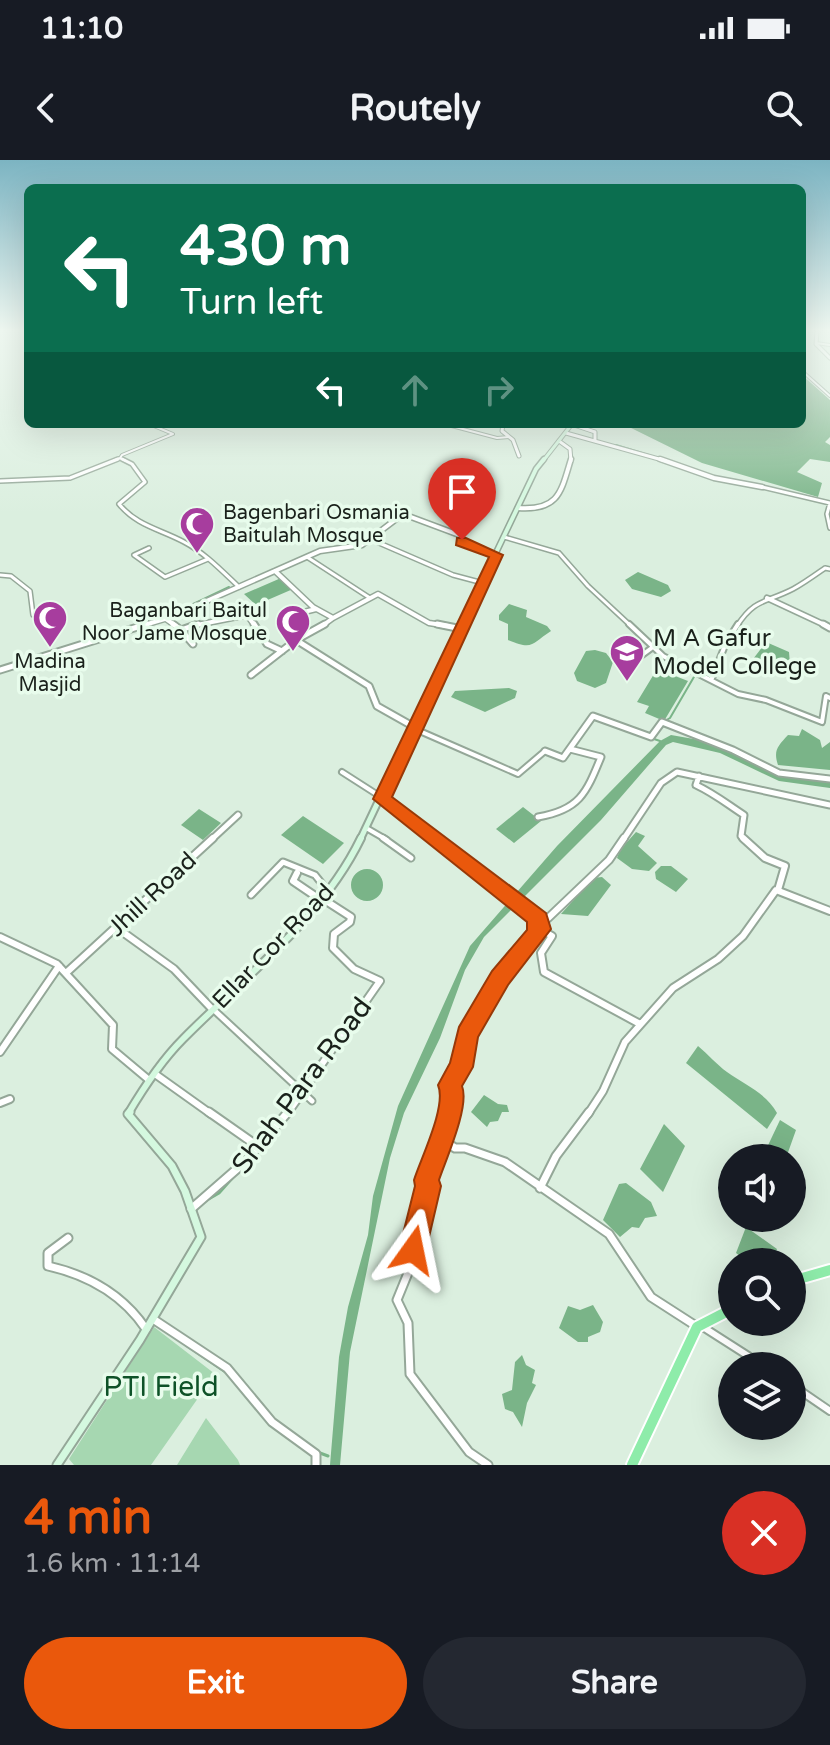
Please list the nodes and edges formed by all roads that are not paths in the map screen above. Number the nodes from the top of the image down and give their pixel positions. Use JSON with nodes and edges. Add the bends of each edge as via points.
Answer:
{"nodes":[{"id":1,"x":159,"y":428,"type":"edge"},
{"id":2,"x":458,"y":428,"type":"edge"},
{"id":3,"x":502,"y":428,"type":"edge"},
{"id":4,"x":570,"y":428,"type":"edge"},
{"id":5,"x":585,"y":428,"type":"edge"},
{"id":6,"x":566,"y":433,"type":"junction"},
{"id":7,"x":509,"y":437,"type":"junction"},
{"id":8,"x":595,"y":440,"type":"junction"},
{"id":9,"x":559,"y":441,"type":"junction"},
{"id":10,"x":519,"y":456,"type":"dead end"},
{"id":11,"x":120,"y":458,"type":"junction"},
{"id":12,"x":0,"y":481,"type":"edge"},
{"id":13,"x":762,"y":487,"type":"joint"},
{"id":14,"x":830,"y":503,"type":"edge"},
{"id":15,"x":518,"y":508,"type":"junction"},
{"id":16,"x":830,"y":528,"type":"edge"},
{"id":17,"x":504,"y":537,"type":"junction"},
{"id":18,"x":369,"y":539,"type":"junction"},
{"id":19,"x":149,"y":548,"type":"dead end"},
{"id":20,"x":496,"y":555,"type":"junction"},
{"id":21,"x":307,"y":556,"type":"junction"},
{"id":22,"x":208,"y":559,"type":"junction"},
{"id":23,"x":830,"y":569,"type":"edge"},
{"id":24,"x":275,"y":571,"type":"junction"},
{"id":25,"x":0,"y":575,"type":"edge"},
{"id":26,"x":483,"y":583,"type":"junction"},
{"id":27,"x":239,"y":587,"type":"junction"},
{"id":28,"x":767,"y":598,"type":"junction"},
{"id":29,"x":372,"y":600,"type":"junction"},
{"id":30,"x":317,"y":609,"type":"junction"},
{"id":31,"x":33,"y":615,"type":"dead end"},
{"id":32,"x":292,"y":615,"type":"dead end"},
{"id":33,"x":333,"y":618,"type":"junction"},
{"id":34,"x":166,"y":619,"type":"junction"},
{"id":35,"x":830,"y":628,"type":"edge"},
{"id":36,"x":462,"y":629,"type":"junction"},
{"id":37,"x":181,"y":630,"type":"junction"},
{"id":38,"x":296,"y":640,"type":"junction"},
{"id":39,"x":193,"y":644,"type":"dead end"},
{"id":40,"x":653,"y":647,"type":"junction"},
{"id":41,"x":283,"y":651,"type":"junction"},
{"id":42,"x":627,"y":666,"type":"dead end"},
{"id":43,"x":0,"y":670,"type":"edge"},
{"id":44,"x":251,"y":675,"type":"dead end"},
{"id":45,"x":712,"y":678,"type":"junction"},
{"id":46,"x":830,"y":698,"type":"edge"},
{"id":47,"x":416,"y":728,"type":"junction"},
{"id":48,"x":570,"y":749,"type":"junction"},
{"id":49,"x":545,"y":751,"type":"joint"},
{"id":50,"x":342,"y":772,"type":"dead end"},
{"id":51,"x":699,"y":776,"type":"junction"},
{"id":52,"x":830,"y":779,"type":"edge"},
{"id":53,"x":383,"y":799,"type":"junction"},
{"id":54,"x":830,"y":805,"type":"edge"},
{"id":55,"x":238,"y":815,"type":"dead end"},
{"id":56,"x":538,"y":817,"type":"dead end"},
{"id":57,"x":368,"y":829,"type":"junction"},
{"id":58,"x":411,"y":858,"type":"dead end"},
{"id":59,"x":297,"y":873,"type":"dead end"},
{"id":60,"x":778,"y":890,"type":"junction"},
{"id":61,"x":251,"y":895,"type":"dead end"},
{"id":62,"x":509,"y":896,"type":"joint"},
{"id":63,"x":324,"y":897,"type":"junction"},
{"id":64,"x":519,"y":905,"type":"joint"},
{"id":65,"x":830,"y":911,"type":"edge"},
{"id":66,"x":539,"y":924,"type":"junction"},
{"id":67,"x":117,"y":928,"type":"junction"},
{"id":68,"x":0,"y":937,"type":"edge"},
{"id":69,"x":59,"y":966,"type":"junction"},
{"id":70,"x":66,"y":973,"type":"junction"},
{"id":71,"x":212,"y":1009,"type":"junction"},
{"id":72,"x":640,"y":1024,"type":"junction"},
{"id":73,"x":11,"y":1035,"type":"dead end"},
{"id":74,"x":0,"y":1051,"type":"edge"},
{"id":75,"x":152,"y":1077,"type":"junction"},
{"id":76,"x":301,"y":1090,"type":"junction"},
{"id":77,"x":10,"y":1099,"type":"dead end"},
{"id":78,"x":312,"y":1101,"type":"dead end"},
{"id":79,"x":0,"y":1103,"type":"edge"},
{"id":80,"x":440,"y":1139,"type":"junction"},
{"id":81,"x":259,"y":1147,"type":"junction"},
{"id":82,"x":540,"y":1188,"type":"junction"},
{"id":83,"x":191,"y":1209,"type":"junction"},
{"id":84,"x":68,"y":1238,"type":"dead end"},
{"id":85,"x":830,"y":1270,"type":"edge"},
{"id":86,"x":806,"y":1277,"type":"edge"},
{"id":87,"x":718,"y":1316,"type":"edge"},
{"id":88,"x":153,"y":1319,"type":"junction"},
{"id":89,"x":697,"y":1327,"type":"junction"},
{"id":90,"x":146,"y":1330,"type":"junction"},
{"id":91,"x":744,"y":1352,"type":"edge"},
{"id":92,"x":806,"y":1395,"type":"edge"},
{"id":93,"x":830,"y":1411,"type":"edge"},
{"id":94,"x":57,"y":1465,"type":"edge"},
{"id":95,"x":316,"y":1465,"type":"edge"},
{"id":96,"x":488,"y":1465,"type":"edge"},
{"id":97,"x":632,"y":1465,"type":"edge"}],
"edges":[{"from":1,"to":11,"type":"street","via":[[173,434]]},
{"from":2,"to":7,"type":"street"},
{"from":3,"to":7,"type":"street"},
{"from":4,"to":6,"type":"main road","name":"Ellar Cor Road"},
{"from":5,"to":8,"type":"street","via":[[594,431]]},
{"from":6,"to":8,"type":"street"},
{"from":6,"to":9,"type":"main road","name":"Ellar Cor Road"},
{"from":7,"to":10,"type":"street"},
{"from":8,"to":13,"type":"street","via":[[714,478]]},
{"from":9,"to":15,"type":"main road","name":"Ellar Cor Road","via":[[536,469]]},
{"from":9,"to":15,"type":"street","via":[[572,453],[560,496],[552,503]]},
{"from":11,"to":12,"type":"street","via":[[70,478]]},
{"from":11,"to":22,"type":"street","via":[[145,482],[119,504],[124,511]]},
{"from":13,"to":14,"type":"street"},
{"from":14,"to":16,"type":"street"},
{"from":15,"to":17,"type":"main road","name":"Ellar Cor Road"},
{"from":17,"to":20,"type":"main road","name":"Ellar Cor Road"},
{"from":17,"to":40,"type":"street","via":[[559,553]]},
{"from":18,"to":20,"type":"street","via":[[403,514]]},
{"from":18,"to":21,"type":"street"},
{"from":18,"to":26,"type":"street"},
{"from":19,"to":22,"type":"street","via":[[134,555],[165,577]]},
{"from":20,"to":26,"type":"main road","name":"Ellar Cor Road"},
{"from":21,"to":24,"type":"street"},
{"from":21,"to":29,"type":"street"},
{"from":22,"to":27,"type":"street"},
{"from":23,"to":28,"type":"street"},
{"from":24,"to":27,"type":"street"},
{"from":24,"to":30,"type":"street"},
{"from":25,"to":31,"type":"street","via":[[11,576],[30,591]]},
{"from":26,"to":36,"type":"main road","name":"Ellar Cor Road"},
{"from":27,"to":34,"type":"street"},
{"from":28,"to":35,"type":"street"},
{"from":28,"to":45,"type":"street","via":[[741,617]]},
{"from":29,"to":33,"type":"street"},
{"from":29,"to":36,"type":"street","via":[[378,594],[429,623]]},
{"from":30,"to":32,"type":"street"},
{"from":30,"to":33,"type":"street"},
{"from":33,"to":38,"type":"street"},
{"from":34,"to":37,"type":"street"},
{"from":34,"to":43,"type":"street"},
{"from":36,"to":47,"type":"main road","name":"Ellar Cor Road"},
{"from":37,"to":39,"type":"street"},
{"from":37,"to":41,"type":"street","via":[[247,615],[267,644]]},
{"from":38,"to":41,"type":"street"},
{"from":38,"to":47,"type":"street","via":[[369,686],[377,706]]},
{"from":40,"to":42,"type":"street"},
{"from":40,"to":45,"type":"street"},
{"from":41,"to":44,"type":"street"},
{"from":45,"to":46,"type":"street","via":[[738,694],[822,722],[826,696]]},
{"from":47,"to":49,"type":"street","via":[[518,774]]},
{"from":47,"to":53,"type":"main road","name":"Ellar Cor Road"},
{"from":48,"to":49,"type":"street","via":[[563,758]]},
{"from":48,"to":52,"type":"street","via":[[593,716],[651,737],[662,722],[779,773]]},
{"from":48,"to":56,"type":"street","via":[[601,757],[596,772],[575,805]]},
{"from":50,"to":53,"type":"street"},
{"from":51,"to":54,"type":"street"},
{"from":51,"to":60,"type":"street","via":[[696,785],[744,815],[741,836],[765,858],[785,866]]},
{"from":51,"to":66,"type":"street","via":[[677,772],[664,780],[609,860]]},
{"from":53,"to":57,"type":"main road","name":"Ellar Cor Road"},
{"from":53,"to":62,"type":"street"},
{"from":55,"to":67,"type":"street","name":"Jhill Road"},
{"from":57,"to":58,"type":"street"},
{"from":57,"to":63,"type":"main road","name":"Ellar Cor Road"},
{"from":59,"to":63,"type":"street","via":[[293,881]]},
{"from":60,"to":65,"type":"street"},
{"from":60,"to":72,"type":"street","via":[[743,936],[673,988]]},
{"from":61,"to":63,"type":"street","via":[[283,862],[309,871],[326,885]]},
{"from":62,"to":64,"type":"street"},
{"from":63,"to":71,"type":"main road","name":"Ellar Cor Road","via":[[250,977]]},
{"from":63,"to":76,"type":"street","name":"Shah Para Road","via":[[351,917],[334,934],[333,948],[354,969],[380,981]]},
{"from":64,"to":66,"type":"street"},
{"from":66,"to":72,"type":"street","via":[[552,936],[541,953],[544,972]]},
{"from":66,"to":80,"type":"street","via":[[467,1034]]},
{"from":67,"to":70,"type":"street","name":"Jhill Road"},
{"from":67,"to":71,"type":"street","via":[[174,969]]},
{"from":68,"to":69,"type":"street"},
{"from":69,"to":70,"type":"street"},
{"from":69,"to":74,"type":"street"},
{"from":70,"to":75,"type":"street","via":[[113,1025],[112,1049]]},
{"from":71,"to":75,"type":"main road","name":"Ellar Cor Road"},
{"from":71,"to":76,"type":"street"},
{"from":72,"to":82,"type":"street"},
{"from":73,"to":74,"type":"street"},
{"from":75,"to":81,"type":"street"},
{"from":75,"to":83,"type":"main road","name":"Ellar Cor Road","via":[[128,1114],[172,1166]]},
{"from":76,"to":78,"type":"street"},
{"from":76,"to":81,"type":"street","name":"Shah Para Road"},
{"from":77,"to":79,"type":"street"},
{"from":80,"to":82,"type":"street","via":[[505,1162]]},
{"from":80,"to":96,"type":"street","via":[[397,1300],[408,1323],[410,1374],[469,1452]]},
{"from":81,"to":83,"type":"street","name":"Shah Para Road","via":[[219,1189]]},
{"from":82,"to":89,"type":"street","via":[[609,1234],[651,1297]]},
{"from":83,"to":88,"type":"main road","via":[[199,1243]]},
{"from":84,"to":90,"type":"street","via":[[48,1253],[48,1266],[70,1271],[117,1296]]},
{"from":85,"to":86,"type":"highway"},
{"from":87,"to":89,"type":"highway"},
{"from":88,"to":90,"type":"main road"},
{"from":88,"to":95,"type":"street","via":[[236,1375],[272,1422],[316,1454]]},
{"from":89,"to":91,"type":"street","via":[[707,1327]]},
{"from":89,"to":97,"type":"highway"},
{"from":90,"to":94,"type":"main road"},
{"from":92,"to":93,"type":"street"}]}
